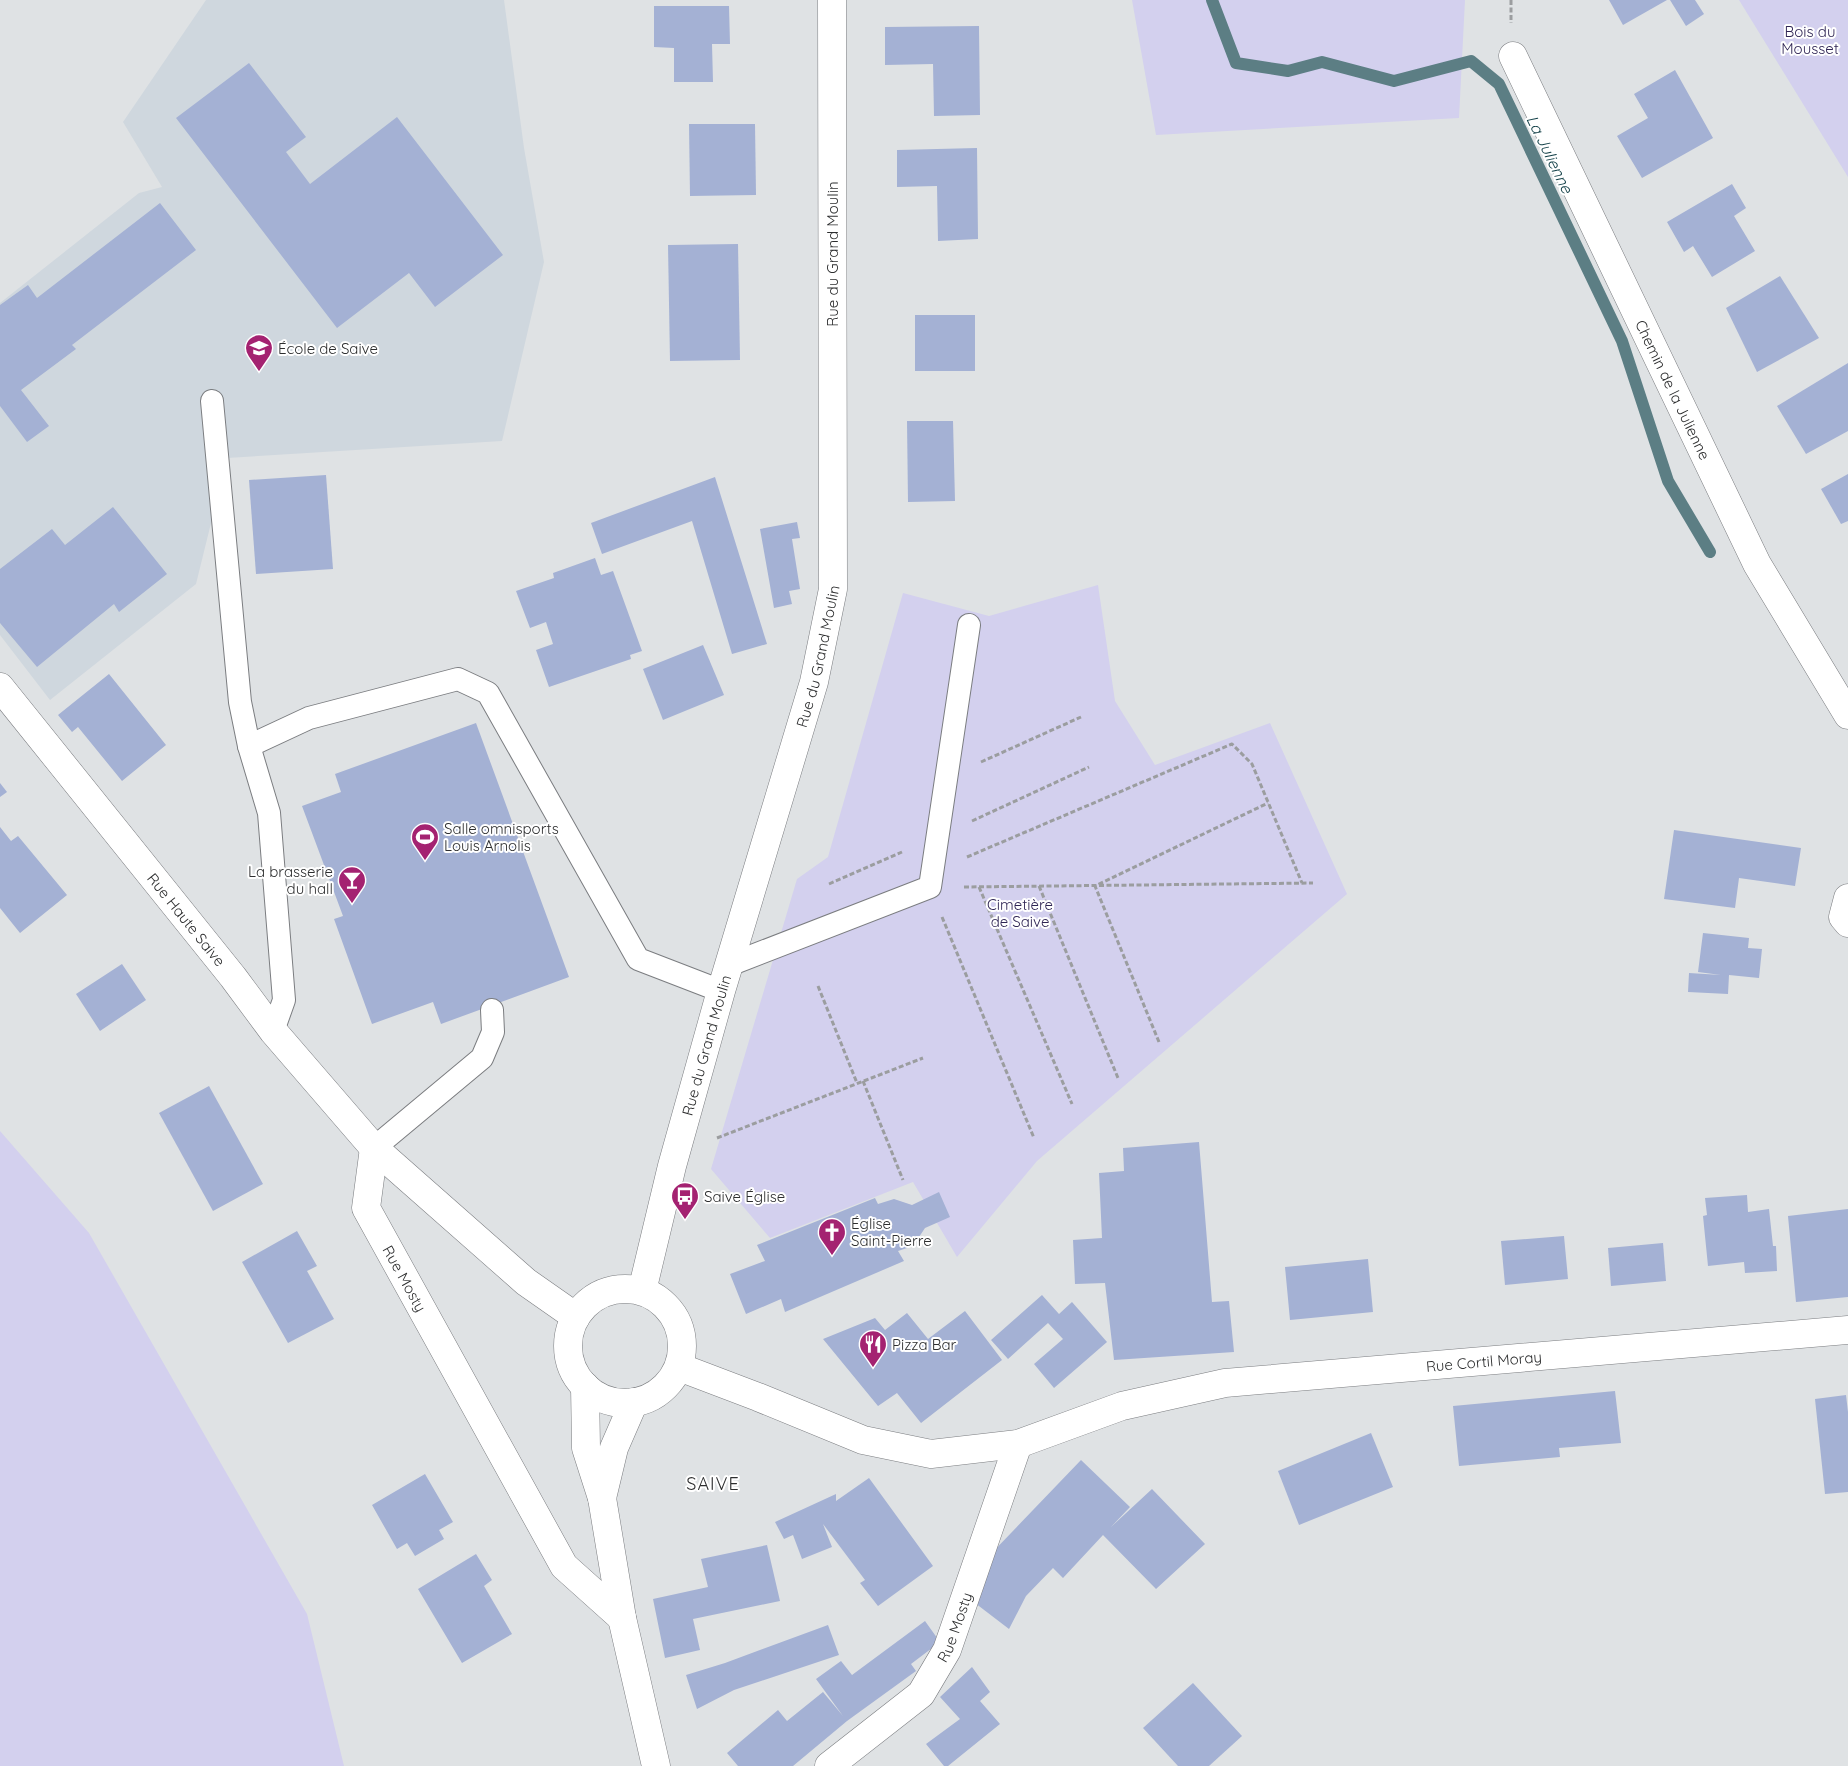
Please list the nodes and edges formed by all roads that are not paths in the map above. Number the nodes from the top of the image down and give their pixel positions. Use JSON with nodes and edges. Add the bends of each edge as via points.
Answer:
{"nodes":[{"id":1,"x":832,"y":0,"type":"edge"},
{"id":2,"x":1513,"y":56,"type":"dead end"},
{"id":3,"x":212,"y":401,"type":"dead end"},
{"id":4,"x":969,"y":625,"type":"dead end"},
{"id":5,"x":0,"y":688,"type":"edge"},
{"id":6,"x":1848,"y":715,"type":"edge"},
{"id":7,"x":248,"y":746,"type":"junction"},
{"id":8,"x":1848,"y":898,"type":"edge"},
{"id":9,"x":1848,"y":923,"type":"edge"},
{"id":10,"x":729,"y":965,"type":"junction"},
{"id":11,"x":721,"y":991,"type":"junction"},
{"id":12,"x":492,"y":1010,"type":"dead end"},
{"id":13,"x":273,"y":1031,"type":"junction"},
{"id":14,"x":374,"y":1148,"type":"junction"},
{"id":15,"x":642,"y":1291,"type":"junction"},
{"id":16,"x":576,"y":1317,"type":"junction"},
{"id":17,"x":1848,"y":1330,"type":"edge"},
{"id":18,"x":679,"y":1367,"type":"junction"},
{"id":19,"x":585,"y":1386,"type":"junction"},
{"id":20,"x":634,"y":1402,"type":"junction"},
{"id":21,"x":1018,"y":1444,"type":"junction"},
{"id":22,"x":602,"y":1498,"type":"junction"},
{"id":23,"x":622,"y":1618,"type":"junction"},
{"id":24,"x":656,"y":1766,"type":"edge"},
{"id":25,"x":829,"y":1766,"type":"edge"}],
"edges":[{"from":1,"to":10,"type":"street","name":"Rue du Grand Moulin","via":[[833,589],[814,682]]},
{"from":2,"to":6,"type":"street","name":"Chemin de la Julienne","via":[[1757,564]]},
{"from":3,"to":7,"type":"lane","via":[[240,702]]},
{"from":4,"to":10,"type":"lane","via":[[931,880]]},
{"from":5,"to":13,"type":"street","name":"Rue Haute Saive"},
{"from":7,"to":11,"type":"lane","via":[[309,718],[458,679],[488,693],[638,959]]},
{"from":7,"to":13,"type":"lane","via":[[269,813],[273,856],[284,1000]]},
{"from":8,"to":9,"type":"street","via":[[1843,917]]},
{"from":10,"to":11,"type":"street","name":"Rue du Grand Moulin"},
{"from":11,"to":15,"type":"street","name":"Rue du Grand Moulin","via":[[672,1166]]},
{"from":12,"to":14,"type":"lane","via":[[493,1032],[482,1058]]},
{"from":13,"to":14,"type":"street","name":"Rue Haute Saive"},
{"from":14,"to":16,"type":"street","via":[[526,1282]]},
{"from":14,"to":23,"type":"street","name":"Rue Mosty","via":[[366,1208],[564,1566]]},
{"from":15,"to":16,"type":"street","via":[[624,1289],[604,1293],[588,1302]]},
{"from":15,"to":18,"type":"street","via":[[659,1300],[672,1313],[680,1330]]},
{"from":16,"to":19,"type":"street","via":[[569,1334],[569,1352],[574,1371]]},
{"from":17,"to":21,"type":"street","name":"Rue Cortil Moray","via":[[1224,1383],[1122,1406]]},
{"from":18,"to":20,"type":"street","via":[[668,1384],[652,1396]]},
{"from":18,"to":21,"type":"street","via":[[863,1440],[931,1454]]},
{"from":19,"to":20,"type":"street","via":[[616,1402]]},
{"from":19,"to":22,"type":"street","via":[[586,1448]]},
{"from":20,"to":22,"type":"street","via":[[614,1448]]},
{"from":21,"to":25,"type":"street","name":"Rue Mosty","via":[[964,1606],[943,1657],[922,1694]]},
{"from":22,"to":23,"type":"street"},
{"from":23,"to":24,"type":"street"}]}
